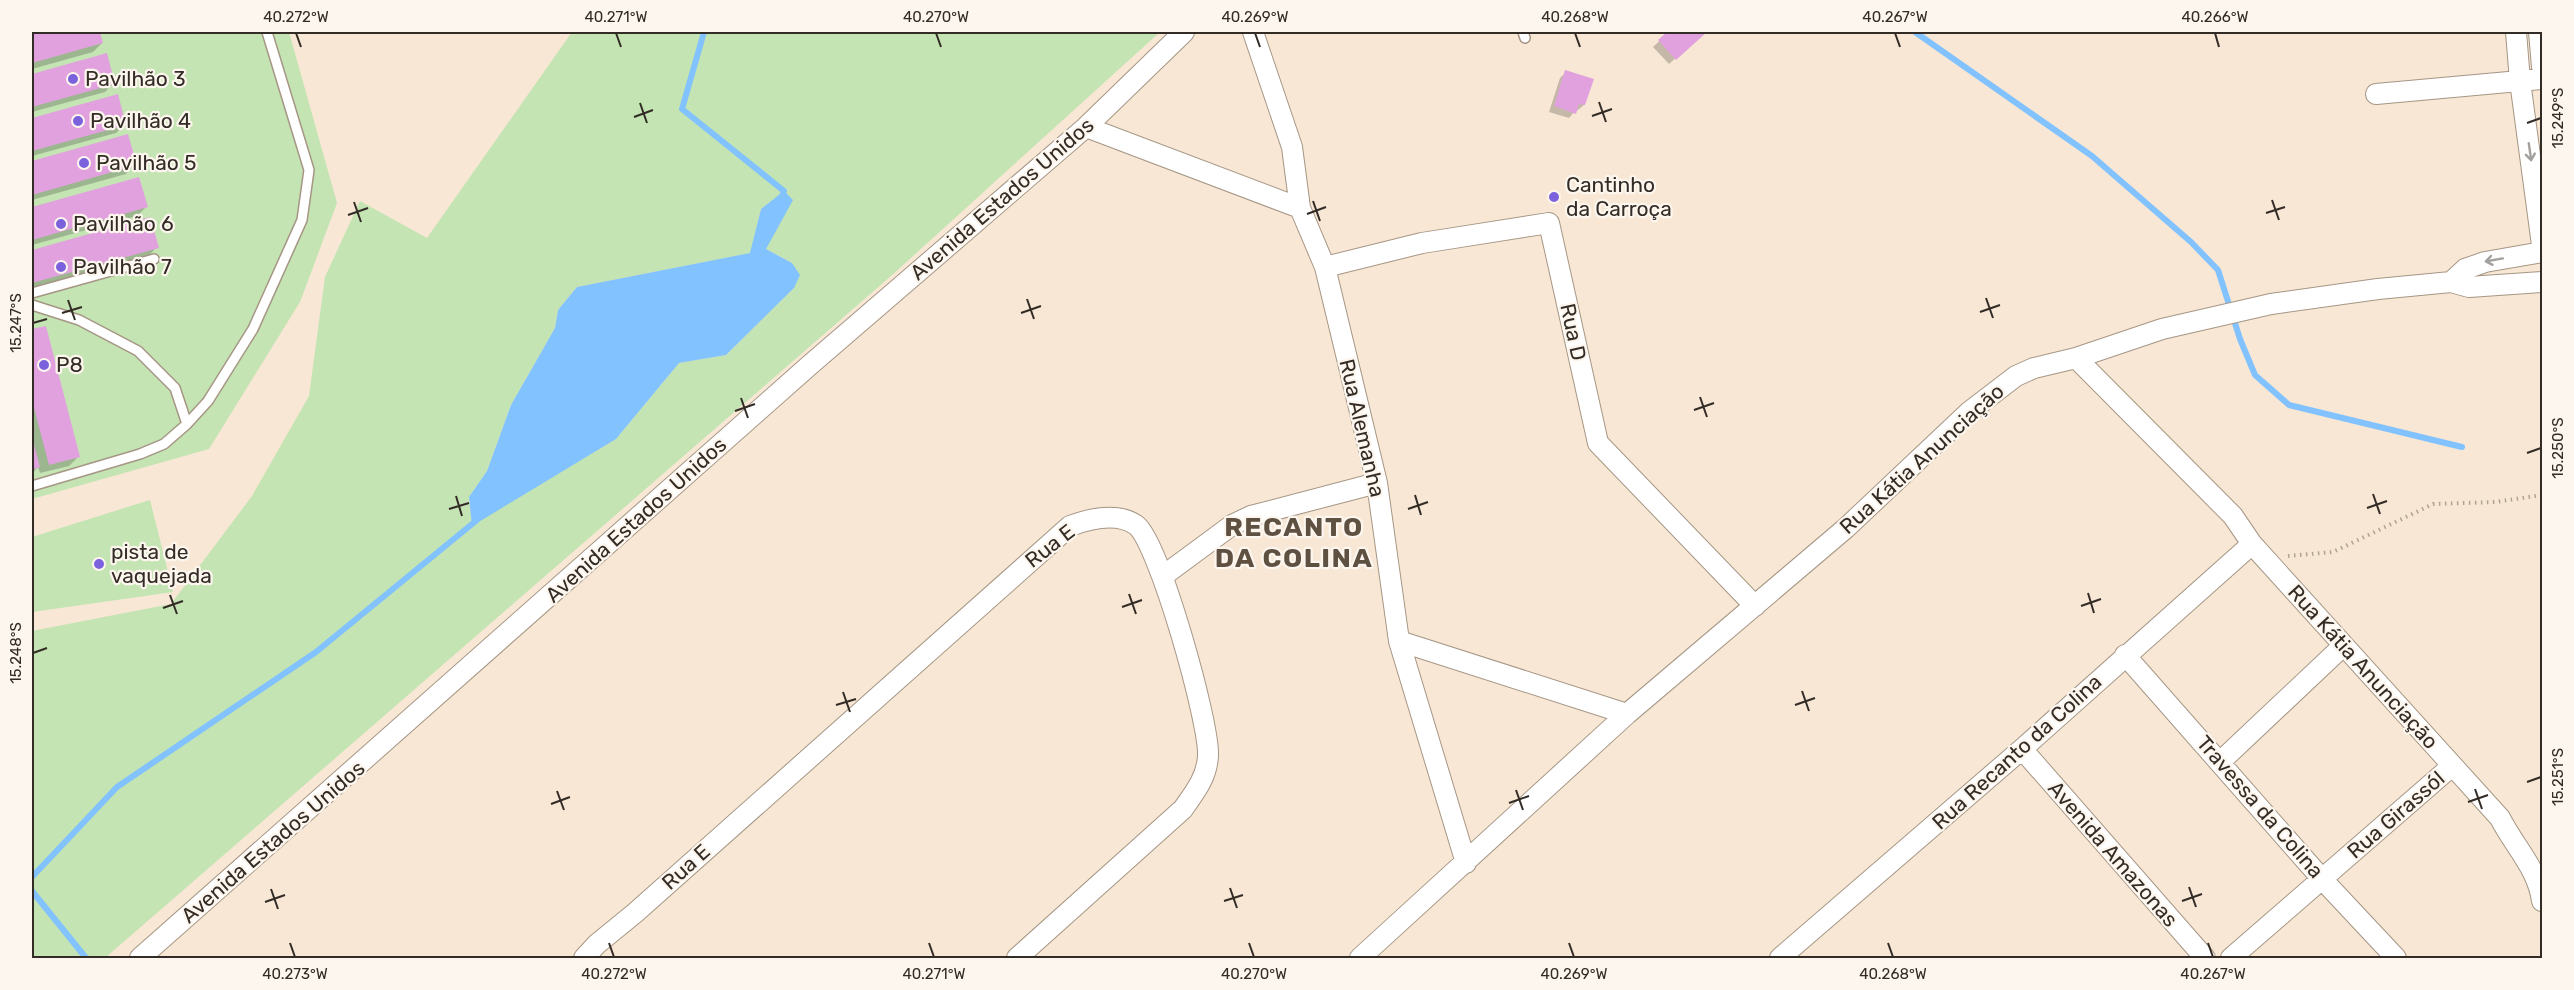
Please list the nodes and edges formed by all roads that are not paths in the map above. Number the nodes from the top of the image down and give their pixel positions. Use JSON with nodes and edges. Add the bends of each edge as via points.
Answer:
{"nodes":[{"id":1,"x":267,"y":32,"type":"edge"},
{"id":2,"x":1184,"y":32,"type":"edge"},
{"id":3,"x":1253,"y":32,"type":"edge"},
{"id":4,"x":2516,"y":32,"type":"edge"},
{"id":5,"x":2539,"y":32,"type":"edge"},
{"id":6,"x":2542,"y":68,"type":"edge"},
{"id":7,"x":2542,"y":79,"type":"edge"},
{"id":8,"x":2520,"y":81,"type":"junction"},
{"id":9,"x":2376,"y":94,"type":"dead end"},
{"id":10,"x":1086,"y":127,"type":"junction"},
{"id":11,"x":1300,"y":208,"type":"junction"},
{"id":12,"x":2542,"y":244,"type":"edge"},
{"id":13,"x":2542,"y":252,"type":"edge"},
{"id":14,"x":154,"y":259,"type":"dead end"},
{"id":15,"x":1325,"y":267,"type":"junction"},
{"id":16,"x":2451,"y":282,"type":"junction"},
{"id":17,"x":2542,"y":282,"type":"edge"},
{"id":18,"x":32,"y":293,"type":"edge"},
{"id":19,"x":32,"y":305,"type":"edge"},
{"id":20,"x":2076,"y":358,"type":"junction"},
{"id":21,"x":187,"y":424,"type":"junction"},
{"id":22,"x":1377,"y":483,"type":"junction"},
{"id":23,"x":32,"y":486,"type":"edge"},
{"id":24,"x":2258,"y":551,"type":"junction"},
{"id":25,"x":1163,"y":576,"type":"junction"},
{"id":26,"x":1755,"y":606,"type":"junction"},
{"id":27,"x":1399,"y":640,"type":"junction"},
{"id":28,"x":2343,"y":646,"type":"junction"},
{"id":29,"x":2125,"y":655,"type":"junction"},
{"id":30,"x":1627,"y":714,"type":"junction"},
{"id":31,"x":2022,"y":749,"type":"junction"},
{"id":32,"x":2220,"y":762,"type":"junction"},
{"id":33,"x":2452,"y":766,"type":"junction"},
{"id":34,"x":1466,"y":863,"type":"junction"},
{"id":35,"x":2322,"y":879,"type":"junction"},
{"id":36,"x":2542,"y":892,"type":"edge"},
{"id":37,"x":140,"y":958,"type":"edge"},
{"id":38,"x":584,"y":958,"type":"edge"},
{"id":39,"x":1017,"y":958,"type":"edge"},
{"id":40,"x":1360,"y":958,"type":"edge"},
{"id":41,"x":1780,"y":958,"type":"edge"},
{"id":42,"x":2205,"y":958,"type":"edge"},
{"id":43,"x":2231,"y":958,"type":"edge"},
{"id":44,"x":2396,"y":958,"type":"edge"}],
"edges":[{"from":1,"to":21,"type":"lane","via":[[309,170],[307,196],[302,220],[253,329],[208,400]]},
{"from":2,"to":10,"type":"street","name":"Avenida Estados Unidos"},
{"from":3,"to":11,"type":"street","name":"Rua Alemanha","via":[[1292,147]]},
{"from":4,"to":8,"type":"street"},
{"from":5,"to":6,"type":"street"},
{"from":7,"to":8,"type":"street"},
{"from":8,"to":9,"type":"street"},
{"from":8,"to":12,"type":"street","one_way":true},
{"from":10,"to":11,"type":"street"},
{"from":10,"to":37,"type":"street","name":"Avenida Estados Unidos","via":[[811,364]]},
{"from":11,"to":15,"type":"street","name":"Rua Alemanha"},
{"from":13,"to":16,"type":"street","one_way":true,"via":[[2485,262],[2465,269]]},
{"from":14,"to":18,"type":"lane"},
{"from":15,"to":22,"type":"street","name":"Rua Alemanha"},
{"from":15,"to":26,"type":"street","name":"Rua D","via":[[1422,243],[1549,223],[1598,443]]},
{"from":16,"to":17,"type":"street","via":[[2469,287]]},
{"from":16,"to":20,"type":"street","via":[[2271,304],[2162,329]]},
{"from":19,"to":21,"type":"lane","via":[[79,320],[138,351],[175,388]]},
{"from":20,"to":24,"type":"street","name":"Rua Kátia Anunciação","via":[[2233,516]]},
{"from":20,"to":26,"type":"street","name":"Rua Kátia Anunciação","via":[[2016,376],[1969,412],[1846,528]]},
{"from":21,"to":23,"type":"lane","via":[[164,444],[140,454]]},
{"from":22,"to":25,"type":"street","via":[[1251,516],[1232,525]]},
{"from":22,"to":27,"type":"street","name":"Rua Alemanha"},
{"from":24,"to":28,"type":"street","name":"Rua Kátia Anunciação"},
{"from":24,"to":29,"type":"street","name":"Rua Recanto da Colina"},
{"from":25,"to":38,"type":"street","name":"Rua E","via":[[1147,536],[1135,525],[1106,518],[1070,526]]},
{"from":25,"to":39,"type":"street","name":"Rua E","via":[[1201,712],[1208,753],[1206,769],[1183,809]]},
{"from":26,"to":30,"type":"street","name":"Rua Kátia Anunciação"},
{"from":27,"to":30,"type":"street"},
{"from":27,"to":34,"type":"street","name":"Rua Alemanha"},
{"from":28,"to":32,"type":"street"},
{"from":28,"to":33,"type":"street","name":"Rua Kátia Anunciação"},
{"from":29,"to":31,"type":"street","name":"Rua Recanto da Colina"},
{"from":29,"to":32,"type":"street","name":"Travessa da Colina"},
{"from":30,"to":34,"type":"street","name":"Rua Kátia Anunciação"},
{"from":31,"to":41,"type":"street","name":"Rua Recanto da Colina"},
{"from":31,"to":42,"type":"street","name":"Avenida Amazonas"},
{"from":32,"to":35,"type":"street","name":"Travessa da Colina"},
{"from":33,"to":35,"type":"street","name":"Rua Girassól"},
{"from":33,"to":36,"type":"street","name":"Rua Kátia Anunciação","via":[[2500,818]]},
{"from":34,"to":40,"type":"street","name":"Rua Kátia Anunciação"},
{"from":35,"to":43,"type":"street","name":"Rua Girassól"},
{"from":35,"to":44,"type":"street","name":"Travessa da Colina"}]}
